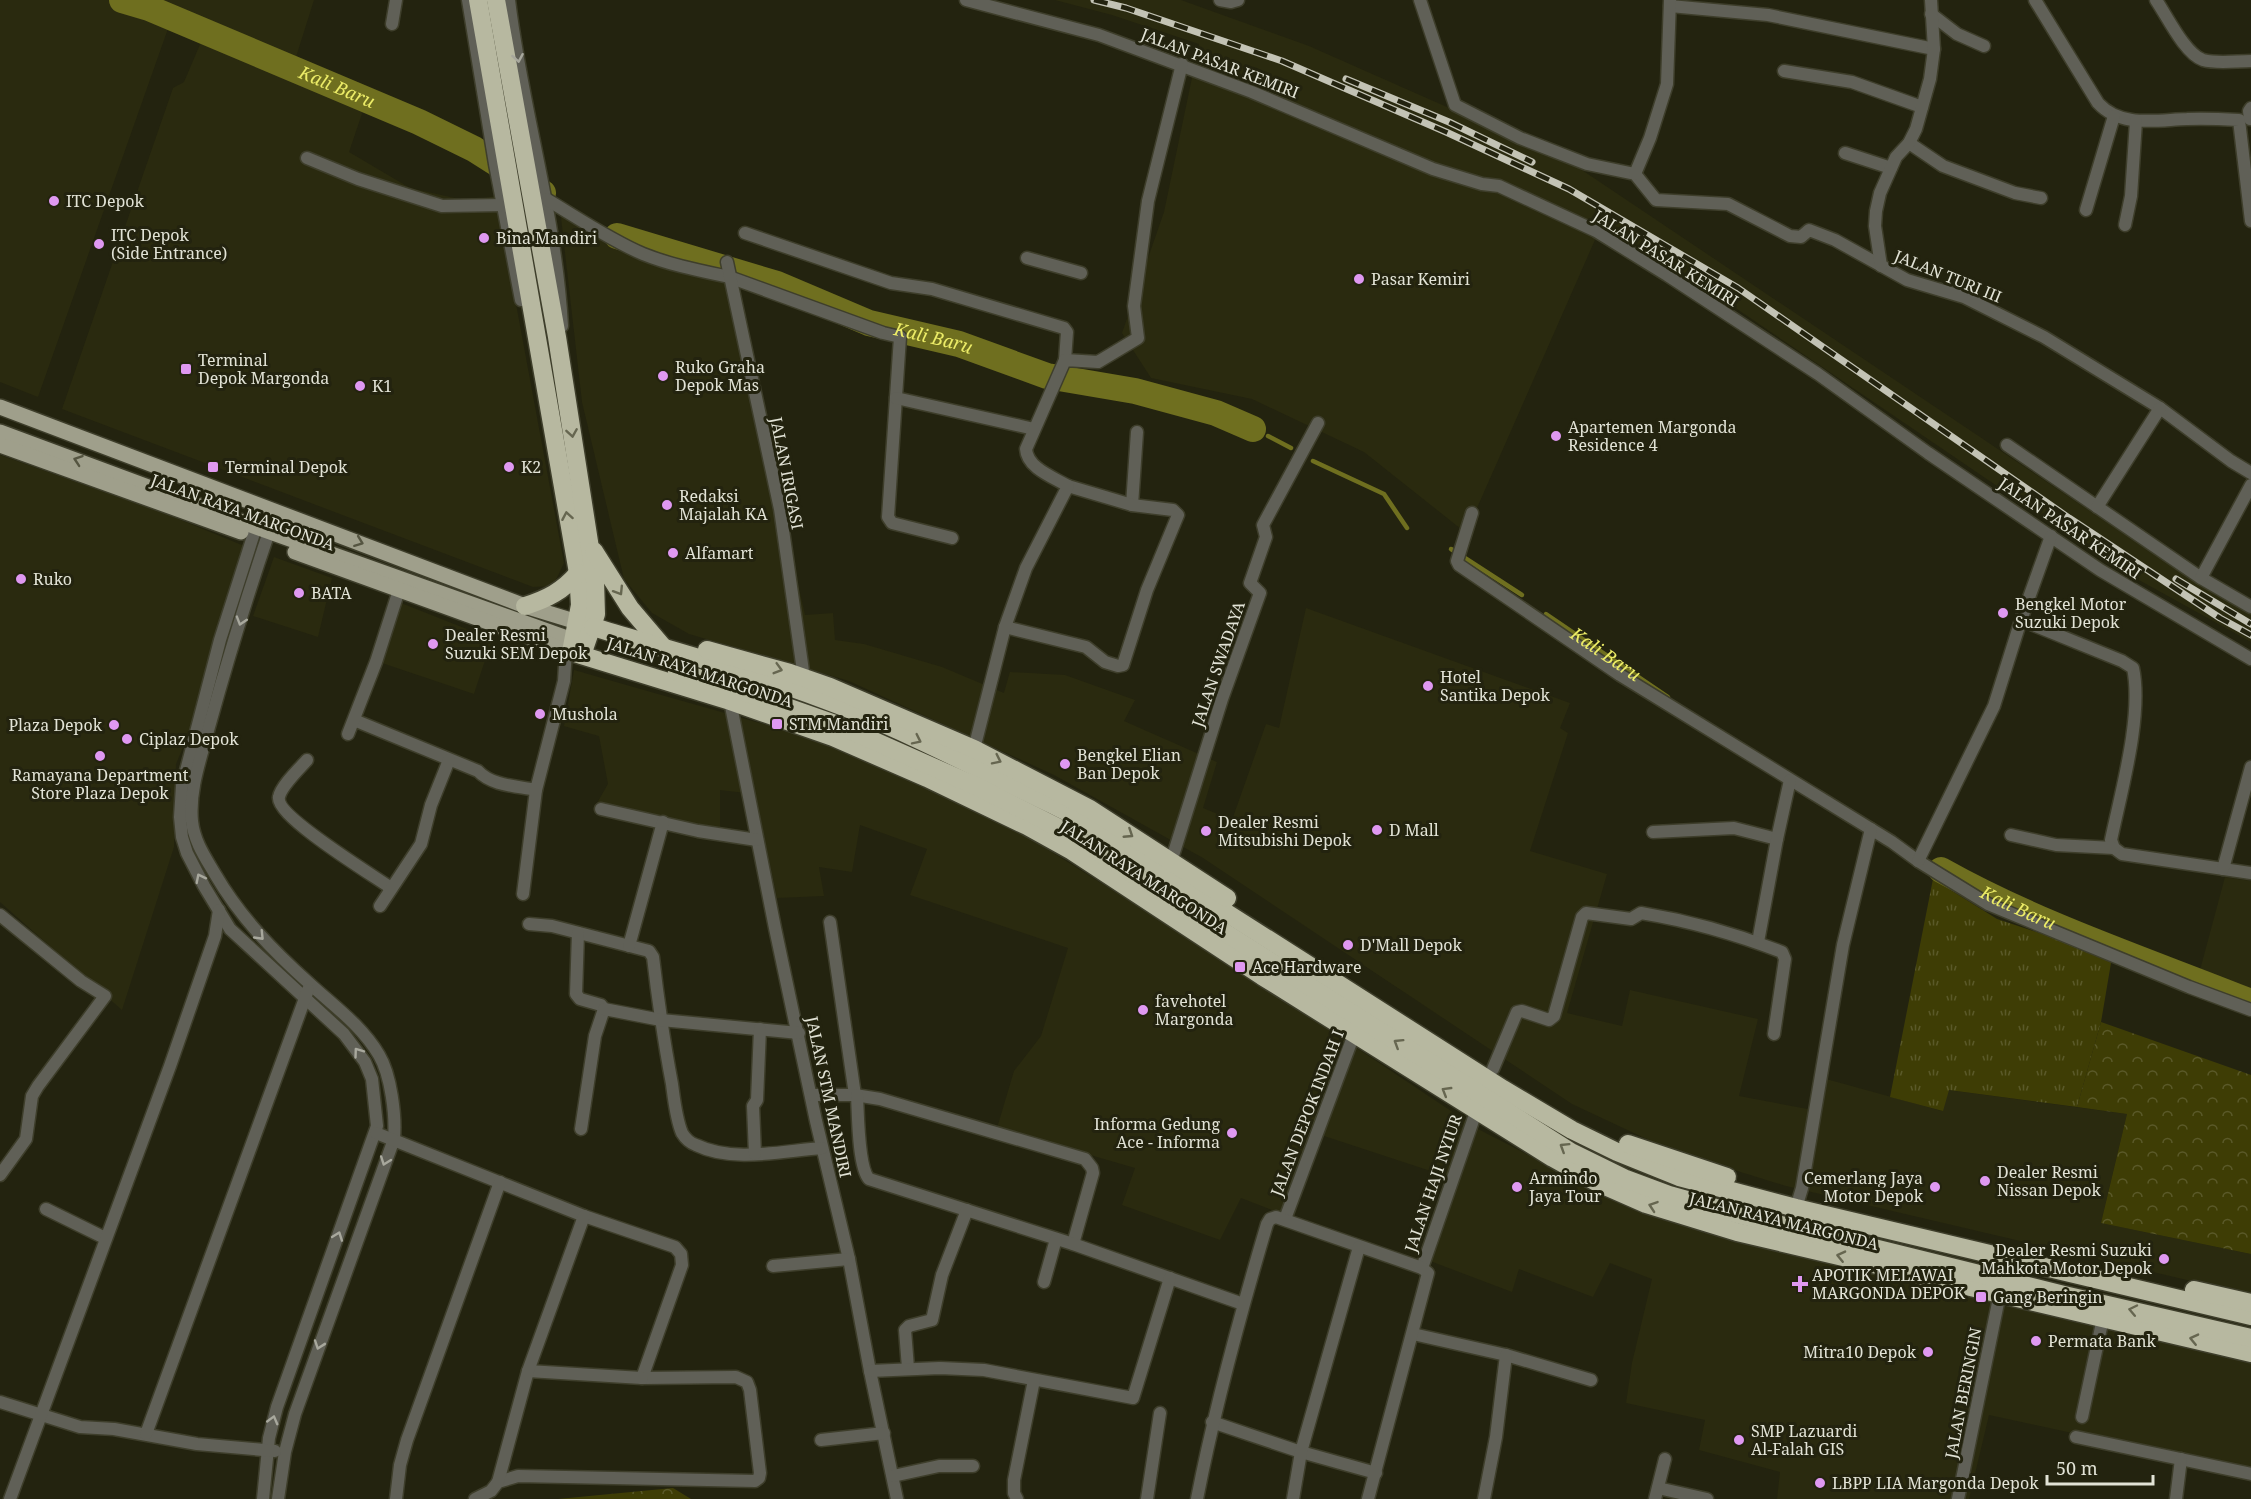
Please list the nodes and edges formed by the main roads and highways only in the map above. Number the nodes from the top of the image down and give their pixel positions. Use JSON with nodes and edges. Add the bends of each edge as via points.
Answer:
{"nodes":[{"id":1,"x":478,"y":0,"type":"edge"},
{"id":2,"x":496,"y":0,"type":"edge"},
{"id":3,"x":0,"y":407,"type":"edge"},
{"id":4,"x":0,"y":432,"type":"edge"},
{"id":5,"x":0,"y":445,"type":"edge"},
{"id":6,"x":35,"y":451,"type":"junction"},
{"id":7,"x":261,"y":534,"type":"junction"},
{"id":8,"x":589,"y":541,"type":"junction"},
{"id":9,"x":578,"y":573,"type":"junction"},
{"id":10,"x":525,"y":606,"type":"junction"},
{"id":11,"x":585,"y":625,"type":"junction"},
{"id":12,"x":576,"y":648,"type":"junction"},
{"id":13,"x":672,"y":650,"type":"junction"},
{"id":14,"x":890,"y":719,"type":"junction"},
{"id":15,"x":1069,"y":823,"type":"junction"},
{"id":16,"x":1506,"y":1084,"type":"junction"},
{"id":17,"x":1798,"y":1202,"type":"junction"},
{"id":18,"x":1739,"y":1224,"type":"junction"},
{"id":19,"x":2251,"y":1303,"type":"edge"},
{"id":20,"x":2251,"y":1316,"type":"edge"},
{"id":21,"x":2251,"y":1338,"type":"edge"},
{"id":22,"x":2251,"y":1353,"type":"edge"}],
"edges":[{"from":9,"to":1,"type":"highway","one_way":true},
{"from":2,"to":8,"type":"highway","one_way":true,"via":[[557,337]]},
{"from":3,"to":10,"type":"main road","name":"JALAN RAYA MARGONDA","one_way":true},
{"from":4,"to":6,"type":"main road","name":"JALAN RAYA MARGONDA"},
{"from":5,"to":6,"type":"main road","name":"JALAN RAYA MARGONDA"},
{"from":7,"to":6,"type":"main road","name":"JALAN RAYA MARGONDA","one_way":true},
{"from":7,"to":12,"type":"main road","name":"JALAN RAYA MARGONDA"},
{"from":7,"to":12,"type":"main road","name":"JALAN RAYA MARGONDA","via":[[399,590]]},
{"from":8,"to":11,"type":"highway","via":[[596,595]]},
{"from":8,"to":13,"type":"highway","one_way":true,"via":[[630,608]]},
{"from":9,"to":10,"type":"highway","via":[[549,598]]},
{"from":9,"to":11,"type":"highway"},
{"from":10,"to":11,"type":"main road","name":"JALAN RAYA MARGONDA"},
{"from":11,"to":12,"type":"highway"},
{"from":11,"to":13,"type":"highway","name":"JALAN RAYA MARGONDA"},
{"from":12,"to":15,"type":"highway","name":"JALAN RAYA MARGONDA","via":[[836,731]]},
{"from":13,"to":14,"type":"highway","name":"JALAN RAYA MARGONDA"},
{"from":13,"to":14,"type":"highway","name":"JALAN RAYA MARGONDA","one_way":true,"via":[[710,650],[804,678]]},
{"from":14,"to":15,"type":"highway","name":"JALAN RAYA MARGONDA","one_way":true},
{"from":14,"to":15,"type":"highway","name":"JALAN RAYA MARGONDA","one_way":true,"via":[[974,749]]},
{"from":15,"to":16,"type":"highway","name":"JALAN RAYA MARGONDA"},
{"from":15,"to":16,"type":"highway","name":"JALAN RAYA MARGONDA","one_way":true,"via":[[1171,862],[1493,1069]]},
{"from":18,"to":15,"type":"highway","name":"JALAN RAYA MARGONDA","one_way":true,"via":[[1589,1162],[1480,1102],[1357,1027]]},
{"from":16,"to":17,"type":"highway","name":"JALAN RAYA MARGONDA","via":[[1572,1130],[1617,1152],[1679,1177]]},
{"from":17,"to":19,"type":"highway","name":"JALAN RAYA MARGONDA"},
{"from":17,"to":20,"type":"highway","name":"JALAN RAYA MARGONDA"},
{"from":21,"to":18,"type":"highway","name":"JALAN RAYA MARGONDA","one_way":true},
{"from":22,"to":18,"type":"highway","name":"JALAN RAYA MARGONDA","one_way":true,"via":[[2000,1293]]}]}
